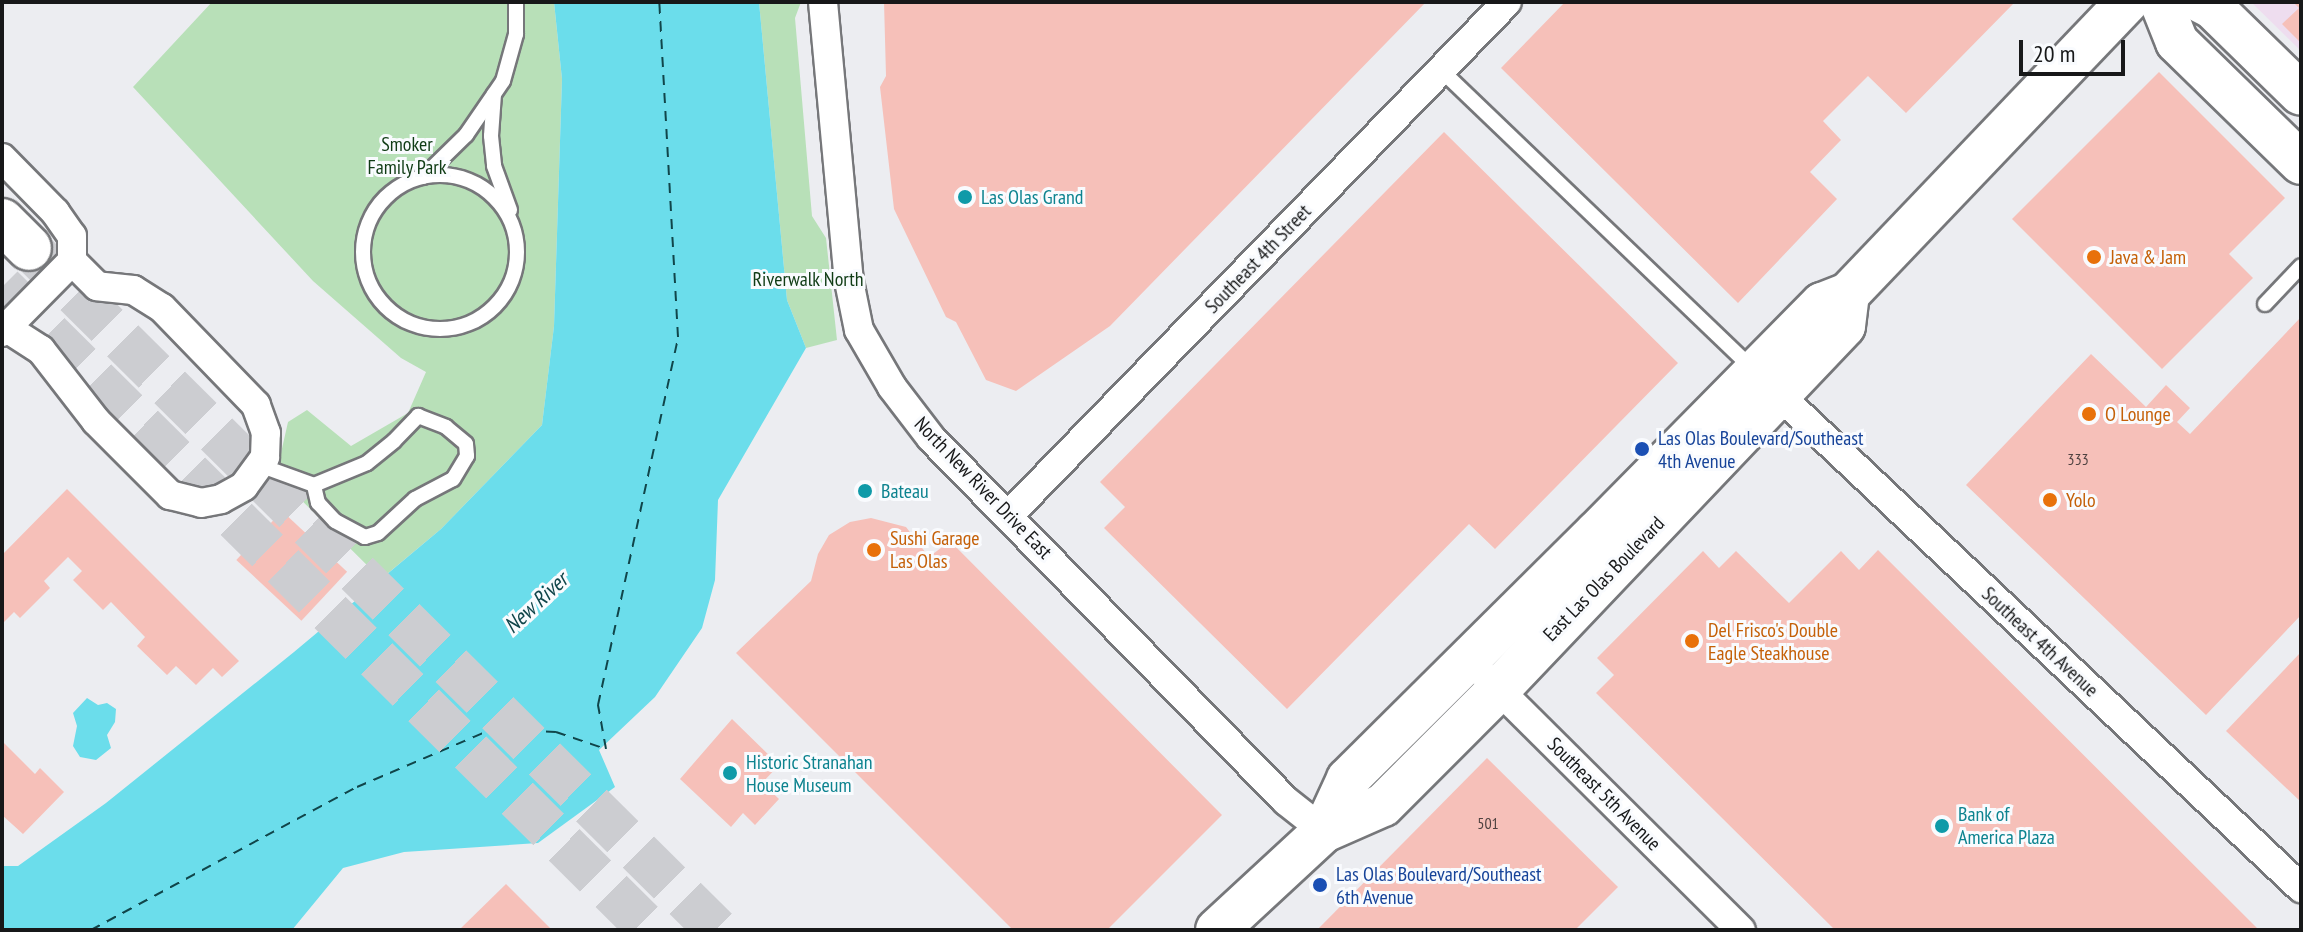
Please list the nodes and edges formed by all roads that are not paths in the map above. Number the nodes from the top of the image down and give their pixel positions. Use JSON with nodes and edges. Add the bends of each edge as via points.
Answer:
{"nodes":[{"id":1,"x":516,"y":2,"type":"edge"},
{"id":2,"x":823,"y":2,"type":"edge"},
{"id":3,"x":1507,"y":2,"type":"edge"},
{"id":4,"x":2127,"y":2,"type":"edge"},
{"id":5,"x":2161,"y":2,"type":"edge"},
{"id":6,"x":2202,"y":2,"type":"edge"},
{"id":7,"x":1441,"y":70,"type":"junction"},
{"id":8,"x":494,"y":91,"type":"junction"},
{"id":9,"x":2301,"y":94,"type":"edge"},
{"id":10,"x":2,"y":158,"type":"edge"},
{"id":11,"x":2301,"y":163,"type":"edge"},
{"id":12,"x":423,"y":177,"type":"junction"},
{"id":13,"x":513,"y":218,"type":"junction"},
{"id":14,"x":72,"y":261,"type":"junction"},
{"id":15,"x":2301,"y":266,"type":"edge"},
{"id":16,"x":2265,"y":304,"type":"dead end"},
{"id":17,"x":4,"y":328,"type":"edge"},
{"id":18,"x":1767,"y":384,"type":"junction"},
{"id":19,"x":259,"y":465,"type":"junction"},
{"id":20,"x":314,"y":485,"type":"junction"},
{"id":21,"x":1008,"y":516,"type":"junction"},
{"id":22,"x":1467,"y":659,"type":"junction"},
{"id":23,"x":1498,"y":690,"type":"junction"},
{"id":24,"x":1324,"y":831,"type":"junction"},
{"id":25,"x":2301,"y":888,"type":"edge"},
{"id":26,"x":1217,"y":930,"type":"edge"},
{"id":27,"x":1741,"y":930,"type":"edge"}],
"edges":[{"from":1,"to":8,"type":"lane","via":[[516,34],[503,81]]},
{"from":2,"to":21,"type":"street","name":"North New River Drive East","via":[[849,281],[859,330],[892,387],[931,438]]},
{"from":3,"to":7,"type":"street","name":"Southeast 4th Street"},
{"from":4,"to":18,"type":"main road","name":"East Las Olas Boulevard","via":[[1848,294],[1822,304]]},
{"from":5,"to":11,"type":"main road","via":[[2177,42]]},
{"from":6,"to":9,"type":"main road"},
{"from":7,"to":18,"type":"lane"},
{"from":7,"to":21,"type":"street","name":"Southeast 4th Street"},
{"from":8,"to":12,"type":"lane","via":[[466,135]]},
{"from":8,"to":13,"type":"lane","via":[[494,166]]},
{"from":10,"to":14,"type":"street","via":[[72,236]]},
{"from":12,"to":13,"type":"lane","via":[[464,177],[487,190]]},
{"from":12,"to":13,"type":"lane","via":[[391,192],[374,212],[364,236],[370,286],[385,307],[406,322],[430,329],[455,328],[479,319],[499,302],[518,256]]},
{"from":14,"to":17,"type":"street"},
{"from":14,"to":19,"type":"street","via":[[97,286],[133,290],[162,308],[256,405],[266,433],[265,457]]},
{"from":15,"to":16,"type":"lane"},
{"from":17,"to":19,"type":"street","via":[[41,350],[96,421],[170,495],[201,503],[221,499],[244,486]]},
{"from":18,"to":22,"type":"main road","name":"East Las Olas Boulevard"},
{"from":18,"to":23,"type":"main road","name":"East Las Olas Boulevard"},
{"from":18,"to":25,"type":"street","name":"Southeast 4th Avenue"},
{"from":19,"to":20,"type":"lane"},
{"from":20,"to":20,"type":"lane","via":[[367,463],[418,416],[446,427],[466,444],[467,456],[453,479],[415,499],[378,533],[365,537],[335,521],[318,503]]},
{"from":21,"to":24,"type":"street","name":"North New River Drive East","via":[[1286,801]]},
{"from":22,"to":23,"type":"street","name":"Southeast 5th Avenue"},
{"from":22,"to":24,"type":"main road","name":"East Las Olas Boulevard","via":[[1348,779]]},
{"from":23,"to":24,"type":"main road","name":"East Las Olas Boulevard","via":[[1383,805]]},
{"from":23,"to":27,"type":"street","name":"Southeast 5th Avenue"},
{"from":24,"to":26,"type":"main road","name":"East Las Olas Boulevard"}]}
